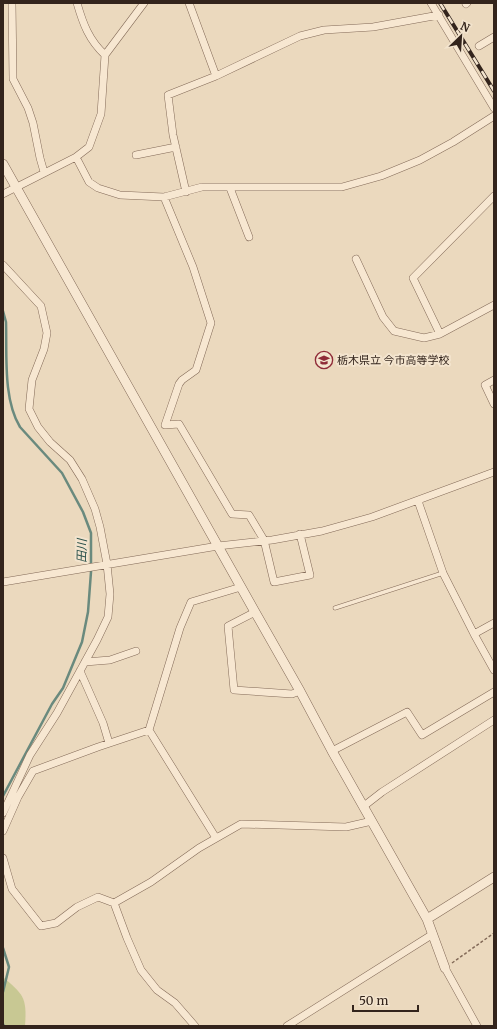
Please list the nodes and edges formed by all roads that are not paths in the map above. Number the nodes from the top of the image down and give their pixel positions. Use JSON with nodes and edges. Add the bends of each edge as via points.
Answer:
{"nodes":[{"id":1,"x":12,"y":3,"type":"edge"},
{"id":2,"x":77,"y":3,"type":"edge"},
{"id":3,"x":144,"y":3,"type":"edge"},
{"id":4,"x":189,"y":3,"type":"edge"},
{"id":5,"x":431,"y":3,"type":"edge"},
{"id":6,"x":439,"y":15,"type":"junction"},
{"id":7,"x":494,"y":37,"type":"edge"},
{"id":8,"x":479,"y":46,"type":"dead end"},
{"id":9,"x":105,"y":55,"type":"junction"},
{"id":10,"x":216,"y":76,"type":"junction"},
{"id":11,"x":494,"y":108,"type":"edge"},
{"id":12,"x":494,"y":116,"type":"edge"},
{"id":13,"x":176,"y":147,"type":"junction"},
{"id":14,"x":136,"y":155,"type":"dead end"},
{"id":15,"x":76,"y":157,"type":"junction"},
{"id":16,"x":3,"y":164,"type":"edge"},
{"id":17,"x":44,"y":172,"type":"junction"},
{"id":18,"x":16,"y":188,"type":"junction"},
{"id":19,"x":230,"y":188,"type":"junction"},
{"id":20,"x":186,"y":192,"type":"junction"},
{"id":21,"x":3,"y":194,"type":"edge"},
{"id":22,"x":494,"y":196,"type":"edge"},
{"id":23,"x":164,"y":197,"type":"junction"},
{"id":24,"x":248,"y":237,"type":"dead end"},
{"id":25,"x":356,"y":259,"type":"dead end"},
{"id":26,"x":3,"y":266,"type":"edge"},
{"id":27,"x":494,"y":305,"type":"edge"},
{"id":28,"x":440,"y":334,"type":"junction"},
{"id":29,"x":494,"y":380,"type":"edge"},
{"id":30,"x":494,"y":404,"type":"edge"},
{"id":31,"x":494,"y":472,"type":"edge"},
{"id":32,"x":418,"y":501,"type":"junction"},
{"id":33,"x":300,"y":534,"type":"junction"},
{"id":34,"x":264,"y":540,"type":"junction"},
{"id":35,"x":218,"y":546,"type":"junction"},
{"id":36,"x":107,"y":564,"type":"junction"},
{"id":37,"x":443,"y":573,"type":"junction"},
{"id":38,"x":3,"y":582,"type":"edge"},
{"id":39,"x":241,"y":587,"type":"junction"},
{"id":40,"x":335,"y":608,"type":"dead end"},
{"id":41,"x":255,"y":612,"type":"junction"},
{"id":42,"x":494,"y":623,"type":"edge"},
{"id":43,"x":474,"y":634,"type":"junction"},
{"id":44,"x":136,"y":650,"type":"dead end"},
{"id":45,"x":85,"y":662,"type":"junction"},
{"id":46,"x":80,"y":670,"type":"junction"},
{"id":47,"x":494,"y":670,"type":"edge"},
{"id":48,"x":300,"y":691,"type":"junction"},
{"id":49,"x":494,"y":692,"type":"edge"},
{"id":50,"x":494,"y":720,"type":"edge"},
{"id":51,"x":149,"y":730,"type":"junction"},
{"id":52,"x":109,"y":743,"type":"junction"},
{"id":53,"x":332,"y":751,"type":"junction"},
{"id":54,"x":364,"y":806,"type":"junction"},
{"id":55,"x":3,"y":813,"type":"edge"},
{"id":56,"x":372,"y":821,"type":"junction"},
{"id":57,"x":3,"y":831,"type":"edge"},
{"id":58,"x":216,"y":838,"type":"junction"},
{"id":59,"x":3,"y":858,"type":"edge"},
{"id":60,"x":494,"y":877,"type":"edge"},
{"id":61,"x":114,"y":903,"type":"junction"},
{"id":62,"x":427,"y":919,"type":"junction"},
{"id":63,"x":433,"y":934,"type":"junction"},
{"id":64,"x":445,"y":968,"type":"joint"},
{"id":65,"x":195,"y":1026,"type":"edge"},
{"id":66,"x":287,"y":1026,"type":"edge"},
{"id":67,"x":477,"y":1026,"type":"edge"}],
"edges":[{"from":1,"to":17,"type":"street","via":[[13,79],[33,123]]},
{"from":2,"to":9,"type":"street","via":[[87,31]]},
{"from":3,"to":9,"type":"street"},
{"from":4,"to":10,"type":"street"},
{"from":5,"to":6,"type":"street"},
{"from":6,"to":10,"type":"street","via":[[373,27],[324,30],[300,36]]},
{"from":6,"to":11,"type":"street"},
{"from":7,"to":8,"type":"street"},
{"from":9,"to":15,"type":"street","via":[[100,114],[89,147]]},
{"from":10,"to":13,"type":"street","via":[[168,95]]},
{"from":12,"to":19,"type":"street","via":[[420,160],[381,176],[342,187]]},
{"from":13,"to":14,"type":"street"},
{"from":13,"to":20,"type":"street"},
{"from":15,"to":17,"type":"street"},
{"from":15,"to":23,"type":"street","via":[[89,182],[98,188],[120,195]]},
{"from":16,"to":18,"type":"street"},
{"from":17,"to":18,"type":"street"},
{"from":18,"to":21,"type":"street"},
{"from":18,"to":35,"type":"street"},
{"from":19,"to":20,"type":"street","via":[[202,187]]},
{"from":19,"to":24,"type":"street"},
{"from":20,"to":23,"type":"street"},
{"from":22,"to":28,"type":"street","via":[[413,278]]},
{"from":23,"to":34,"type":"street","via":[[193,267],[211,323],[196,370],[179,384],[165,425],[179,424],[232,514],[249,515]]},
{"from":25,"to":28,"type":"street","via":[[383,317],[394,331],[424,338]]},
{"from":26,"to":36,"type":"street","via":[[42,306],[47,333],[44,349],[32,380],[29,408],[38,426],[50,442],[70,460],[82,479],[100,526]]},
{"from":27,"to":28,"type":"street"},
{"from":29,"to":30,"type":"street","via":[[485,385]]},
{"from":31,"to":32,"type":"street"},
{"from":32,"to":33,"type":"street","via":[[372,517]]},
{"from":32,"to":37,"type":"street"},
{"from":33,"to":34,"type":"street"},
{"from":33,"to":34,"type":"street","via":[[310,574],[274,582]]},
{"from":34,"to":35,"type":"street"},
{"from":35,"to":36,"type":"street"},
{"from":35,"to":39,"type":"street"},
{"from":36,"to":38,"type":"street"},
{"from":36,"to":45,"type":"street","via":[[110,594],[108,617]]},
{"from":37,"to":40,"type":"lane"},
{"from":37,"to":43,"type":"street"},
{"from":39,"to":41,"type":"street"},
{"from":39,"to":51,"type":"street","via":[[191,602],[180,628]]},
{"from":41,"to":48,"type":"street"},
{"from":41,"to":48,"type":"street","via":[[228,626],[234,690],[292,694]]},
{"from":42,"to":43,"type":"street"},
{"from":43,"to":47,"type":"street"},
{"from":44,"to":45,"type":"street","via":[[110,660]]},
{"from":45,"to":46,"type":"street"},
{"from":46,"to":52,"type":"street"},
{"from":46,"to":55,"type":"street","via":[[30,755]]},
{"from":48,"to":53,"type":"street"},
{"from":49,"to":53,"type":"street","via":[[422,735],[408,712]]},
{"from":50,"to":54,"type":"street"},
{"from":51,"to":52,"type":"street"},
{"from":51,"to":58,"type":"street"},
{"from":52,"to":57,"type":"street","via":[[33,771]]},
{"from":53,"to":54,"type":"street"},
{"from":54,"to":56,"type":"street"},
{"from":56,"to":58,"type":"street","via":[[346,827],[241,824]]},
{"from":56,"to":62,"type":"street"},
{"from":58,"to":61,"type":"street","via":[[151,882]]},
{"from":59,"to":61,"type":"street","via":[[12,889],[41,926],[56,923],[77,907],[98,897]]},
{"from":60,"to":62,"type":"street"},
{"from":61,"to":65,"type":"street","via":[[141,970],[157,990],[175,1003]]},
{"from":62,"to":63,"type":"street"},
{"from":63,"to":64,"type":"street"},
{"from":63,"to":66,"type":"street"},
{"from":64,"to":67,"type":"street"}]}
